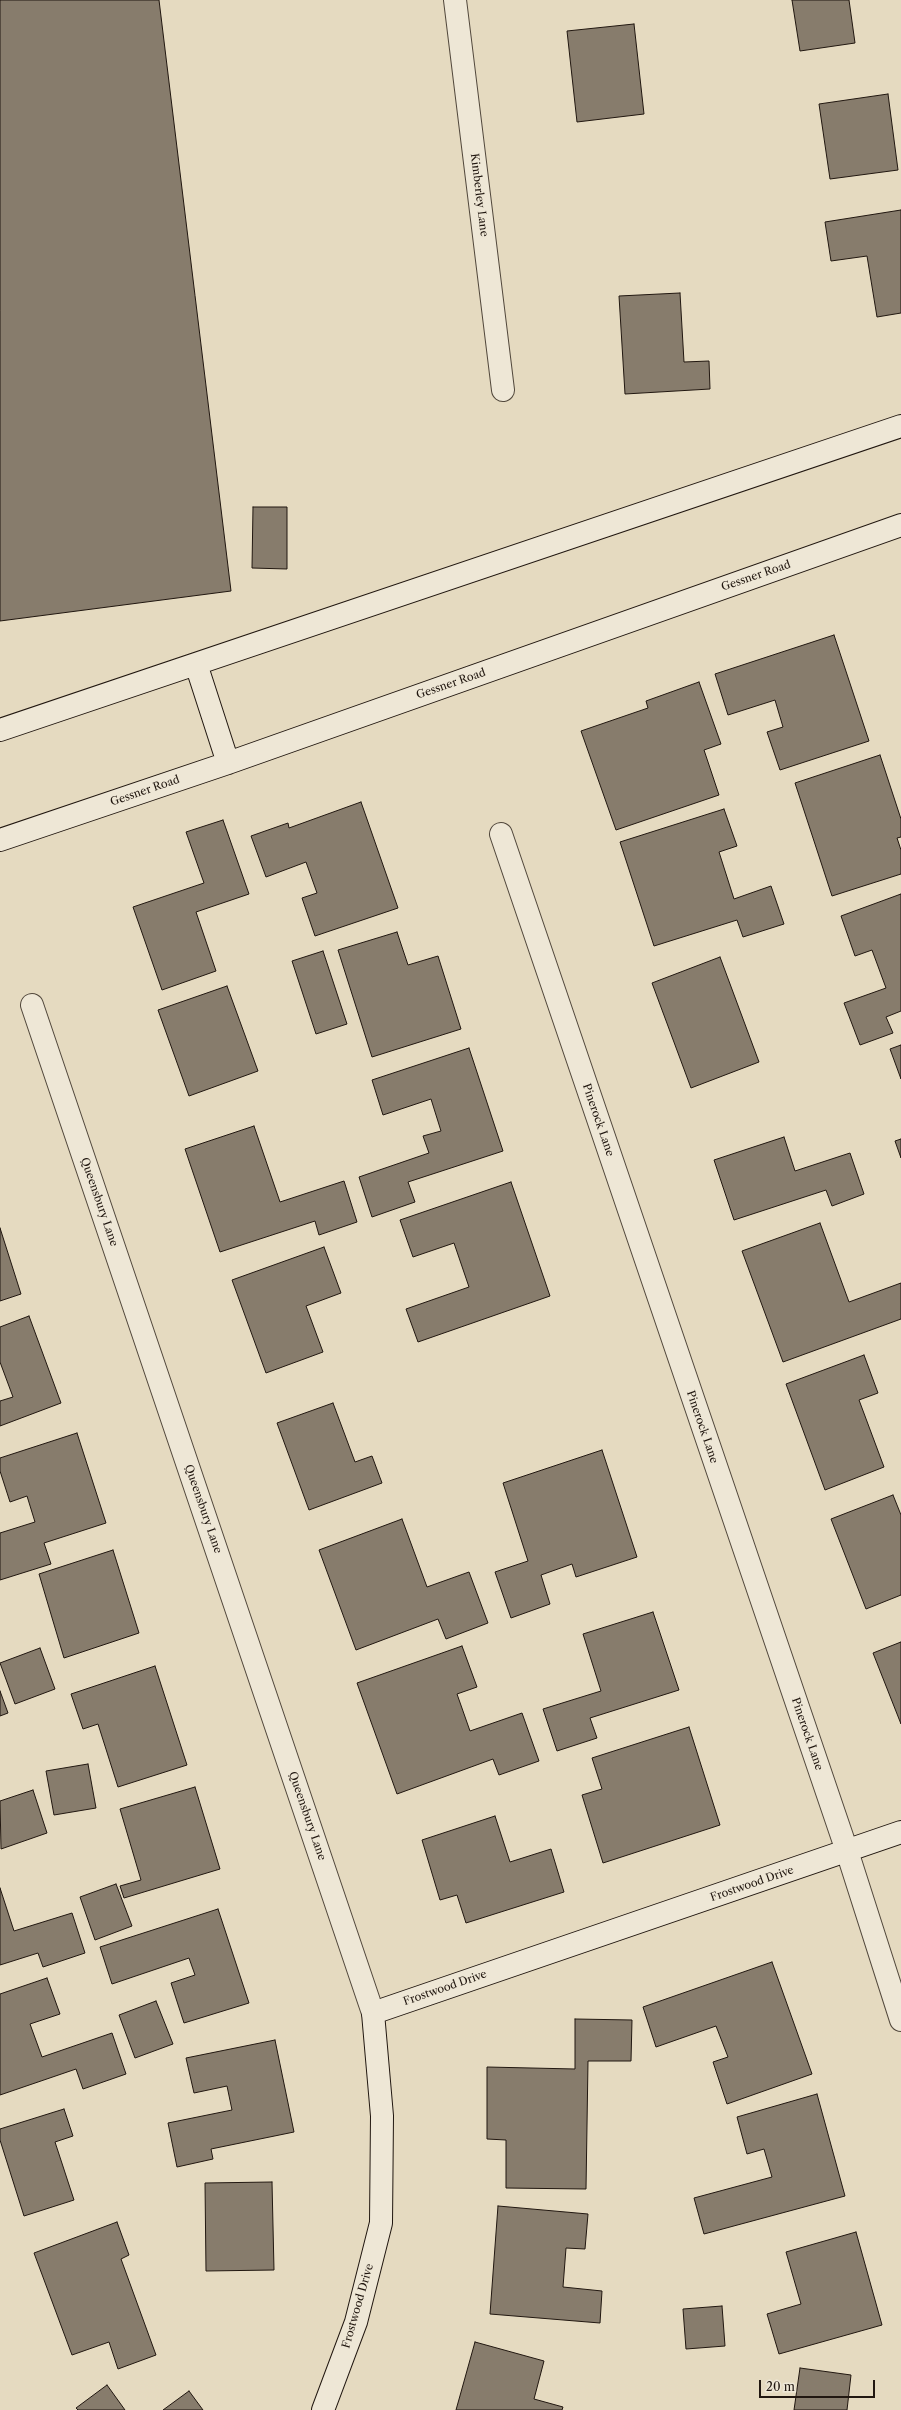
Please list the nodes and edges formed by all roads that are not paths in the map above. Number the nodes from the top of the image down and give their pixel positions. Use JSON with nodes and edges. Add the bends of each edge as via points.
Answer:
{"nodes":[{"id":1,"x":455,"y":0,"type":"edge"},
{"id":2,"x":503,"y":390,"type":"dead end"},
{"id":3,"x":901,"y":426,"type":"edge"},
{"id":4,"x":901,"y":525,"type":"edge"},
{"id":5,"x":196,"y":664,"type":"junction"},
{"id":6,"x":0,"y":730,"type":"edge"},
{"id":7,"x":228,"y":763,"type":"junction"},
{"id":8,"x":501,"y":834,"type":"dead end"},
{"id":9,"x":0,"y":840,"type":"edge"},
{"id":10,"x":32,"y":1005,"type":"dead end"},
{"id":11,"x":901,"y":1832,"type":"edge"},
{"id":12,"x":847,"y":1851,"type":"junction"},
{"id":13,"x":373,"y":2013,"type":"junction"},
{"id":14,"x":901,"y":2020,"type":"edge"},
{"id":15,"x":323,"y":2410,"type":"edge"}],
"edges":[{"from":1,"to":2,"type":"street","name":"Kimberley Lane"},
{"from":3,"to":5,"type":"street"},
{"from":4,"to":7,"type":"street","name":"Gessner Road"},
{"from":5,"to":6,"type":"street"},
{"from":5,"to":7,"type":"street"},
{"from":7,"to":9,"type":"street","name":"Gessner Road"},
{"from":8,"to":12,"type":"street","name":"Pinerock Lane"},
{"from":10,"to":13,"type":"street","name":"Queensbury Lane"},
{"from":11,"to":12,"type":"street","name":"Frostwood Drive"},
{"from":12,"to":13,"type":"street","name":"Frostwood Drive"},
{"from":12,"to":14,"type":"street","name":"Pinerock Lane"},
{"from":13,"to":15,"type":"street","name":"Frostwood Drive","via":[[382,2116],[381,2223],[356,2322]]}]}
